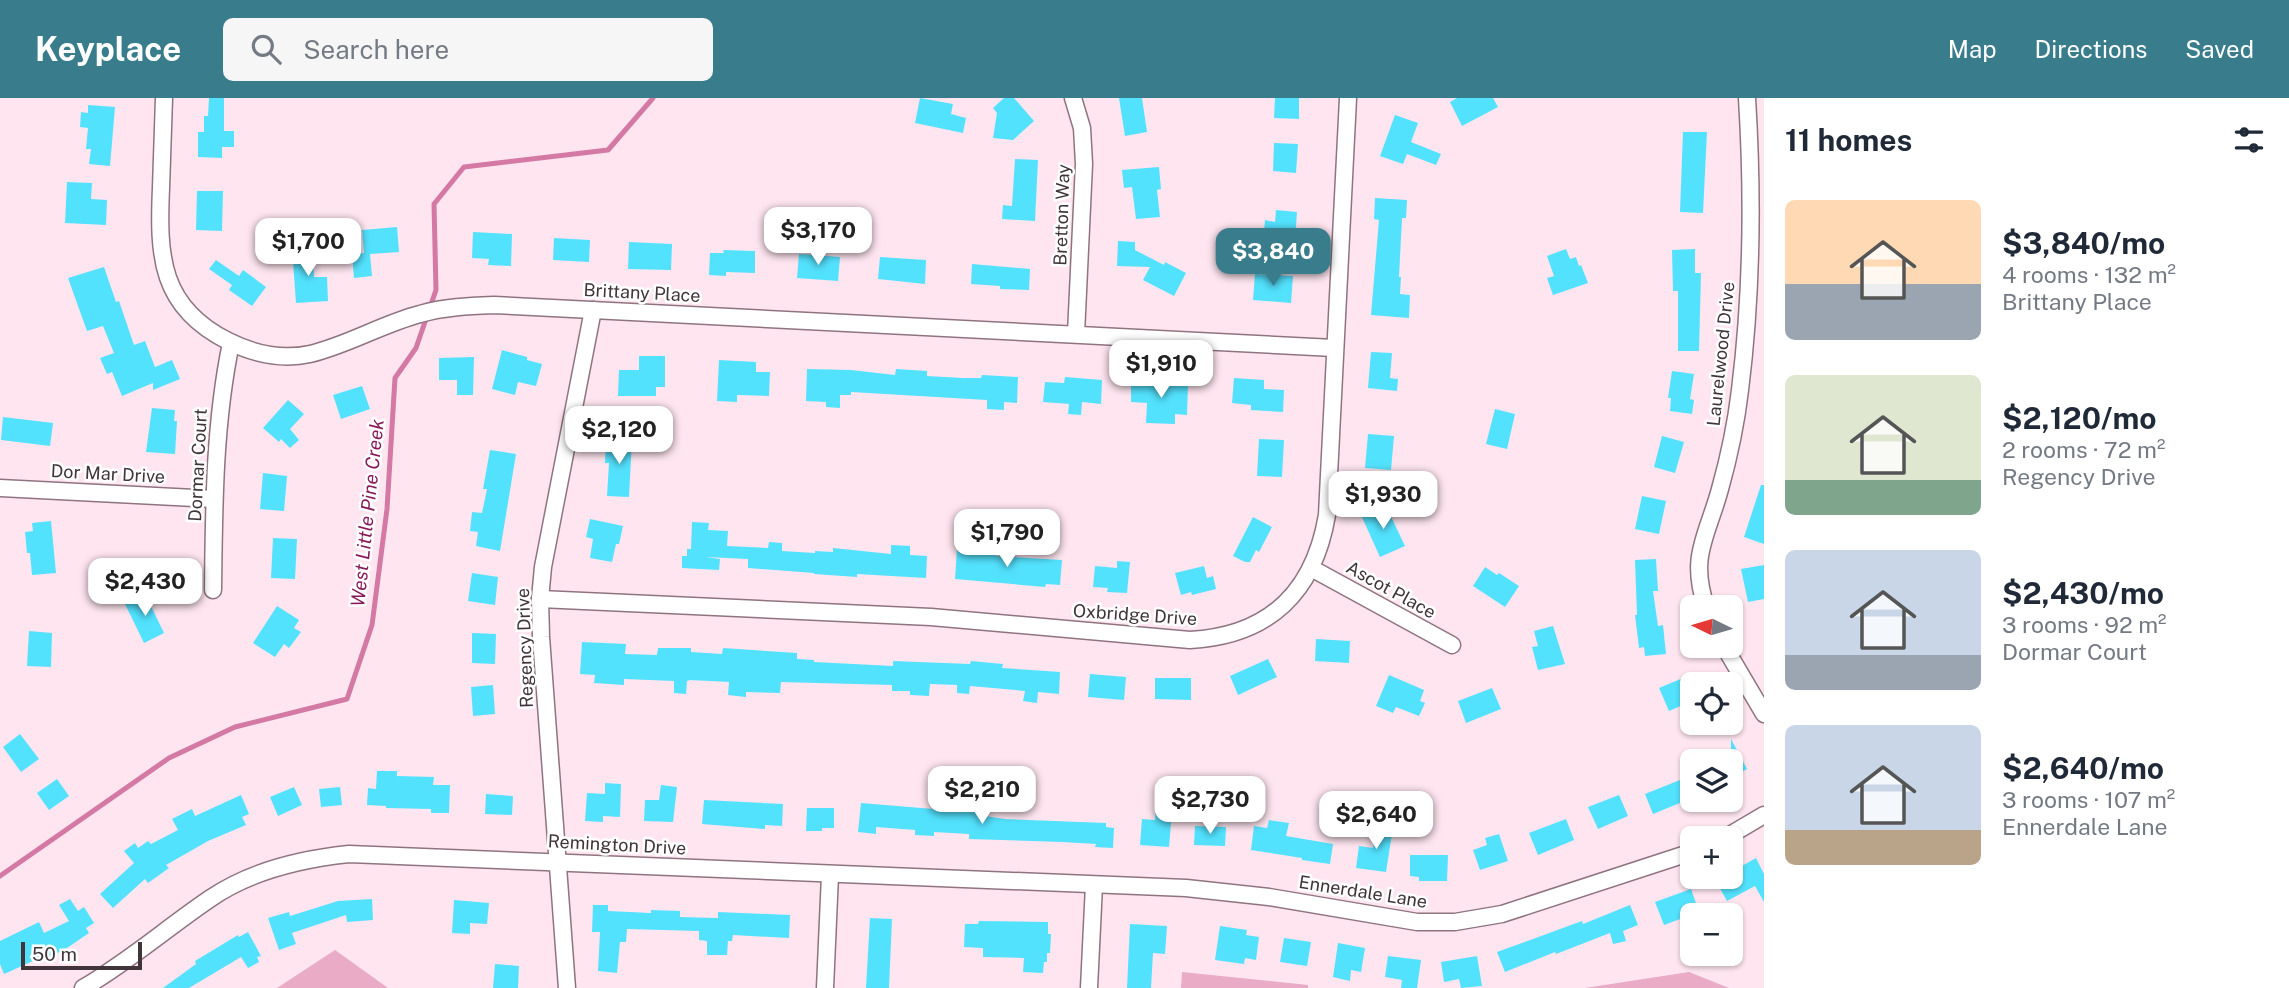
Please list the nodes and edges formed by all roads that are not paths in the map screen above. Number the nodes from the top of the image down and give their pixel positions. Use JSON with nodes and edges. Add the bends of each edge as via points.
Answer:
{"nodes":[{"id":1,"x":164,"y":98,"type":"edge"},
{"id":2,"x":1073,"y":98,"type":"edge"},
{"id":3,"x":1348,"y":98,"type":"edge"},
{"id":4,"x":1747,"y":98,"type":"edge"},
{"id":5,"x":593,"y":310,"type":"junction"},
{"id":6,"x":1076,"y":334,"type":"junction"},
{"id":7,"x":232,"y":343,"type":"junction"},
{"id":8,"x":1334,"y":348,"type":"junction"},
{"id":9,"x":0,"y":488,"type":"edge"},
{"id":10,"x":214,"y":499,"type":"junction"},
{"id":11,"x":1311,"y":568,"type":"junction"},
{"id":12,"x":212,"y":590,"type":"dead end"},
{"id":13,"x":1703,"y":595,"type":"edge"},
{"id":14,"x":540,"y":599,"type":"junction"},
{"id":15,"x":1452,"y":646,"type":"dead end"},
{"id":16,"x":1731,"y":658,"type":"edge"},
{"id":17,"x":1764,"y":714,"type":"edge"},
{"id":18,"x":1764,"y":815,"type":"edge"},
{"id":19,"x":1743,"y":828,"type":"edge"},
{"id":20,"x":1680,"y":856,"type":"edge"},
{"id":21,"x":558,"y":861,"type":"junction"},
{"id":22,"x":830,"y":875,"type":"junction"},
{"id":23,"x":1094,"y":885,"type":"junction"},
{"id":24,"x":1186,"y":888,"type":"joint"},
{"id":25,"x":83,"y":988,"type":"edge"},
{"id":26,"x":567,"y":988,"type":"edge"},
{"id":27,"x":825,"y":988,"type":"edge"},
{"id":28,"x":1089,"y":988,"type":"edge"}],
"edges":[{"from":1,"to":7,"type":"street","name":"Brittany Place","via":[[160,235],[164,268],[191,315]]},
{"from":2,"to":6,"type":"street","name":"Bretton Way","via":[[1082,128],[1084,164]]},
{"from":3,"to":8,"type":"street","name":"Oxbridge Drive"},
{"from":4,"to":13,"type":"street","name":"Laurelwood Drive","via":[[1751,151],[1744,354],[1727,461],[1699,555]]},
{"from":5,"to":6,"type":"street","name":"Brittany Place"},
{"from":5,"to":7,"type":"street","name":"Brittany Place","via":[[494,305],[438,310],[301,356],[272,356]]},
{"from":5,"to":14,"type":"street","name":"Regency Drive"},
{"from":6,"to":8,"type":"street","name":"Brittany Place"},
{"from":7,"to":10,"type":"street","name":"Dormar Court","via":[[220,414]]},
{"from":8,"to":11,"type":"street","name":"Oxbridge Drive","via":[[1327,515]]},
{"from":9,"to":10,"type":"street","name":"Dor Mar Drive"},
{"from":10,"to":12,"type":"street","name":"Dormar Court"},
{"from":11,"to":14,"type":"street","name":"Oxbridge Drive","via":[[1290,600],[1264,621],[1234,634],[1190,640],[931,617]]},
{"from":11,"to":15,"type":"street","name":"Ascot Place"},
{"from":14,"to":21,"type":"street","name":"Regency Drive"},
{"from":16,"to":17,"type":"street"},
{"from":18,"to":19,"type":"street"},
{"from":20,"to":24,"type":"street","name":"Ennerdale Lane","via":[[1502,914],[1455,922],[1418,922]]},
{"from":21,"to":22,"type":"street","name":"Remington Drive"},
{"from":21,"to":25,"type":"street","name":"Remington Drive","via":[[348,854],[276,867],[212,897]]},
{"from":21,"to":26,"type":"street","name":"Regency Drive"},
{"from":22,"to":23,"type":"street","name":"Remington Drive"},
{"from":22,"to":27,"type":"street"},
{"from":23,"to":24,"type":"street","name":"Remington Drive"},
{"from":23,"to":28,"type":"street"}]}
